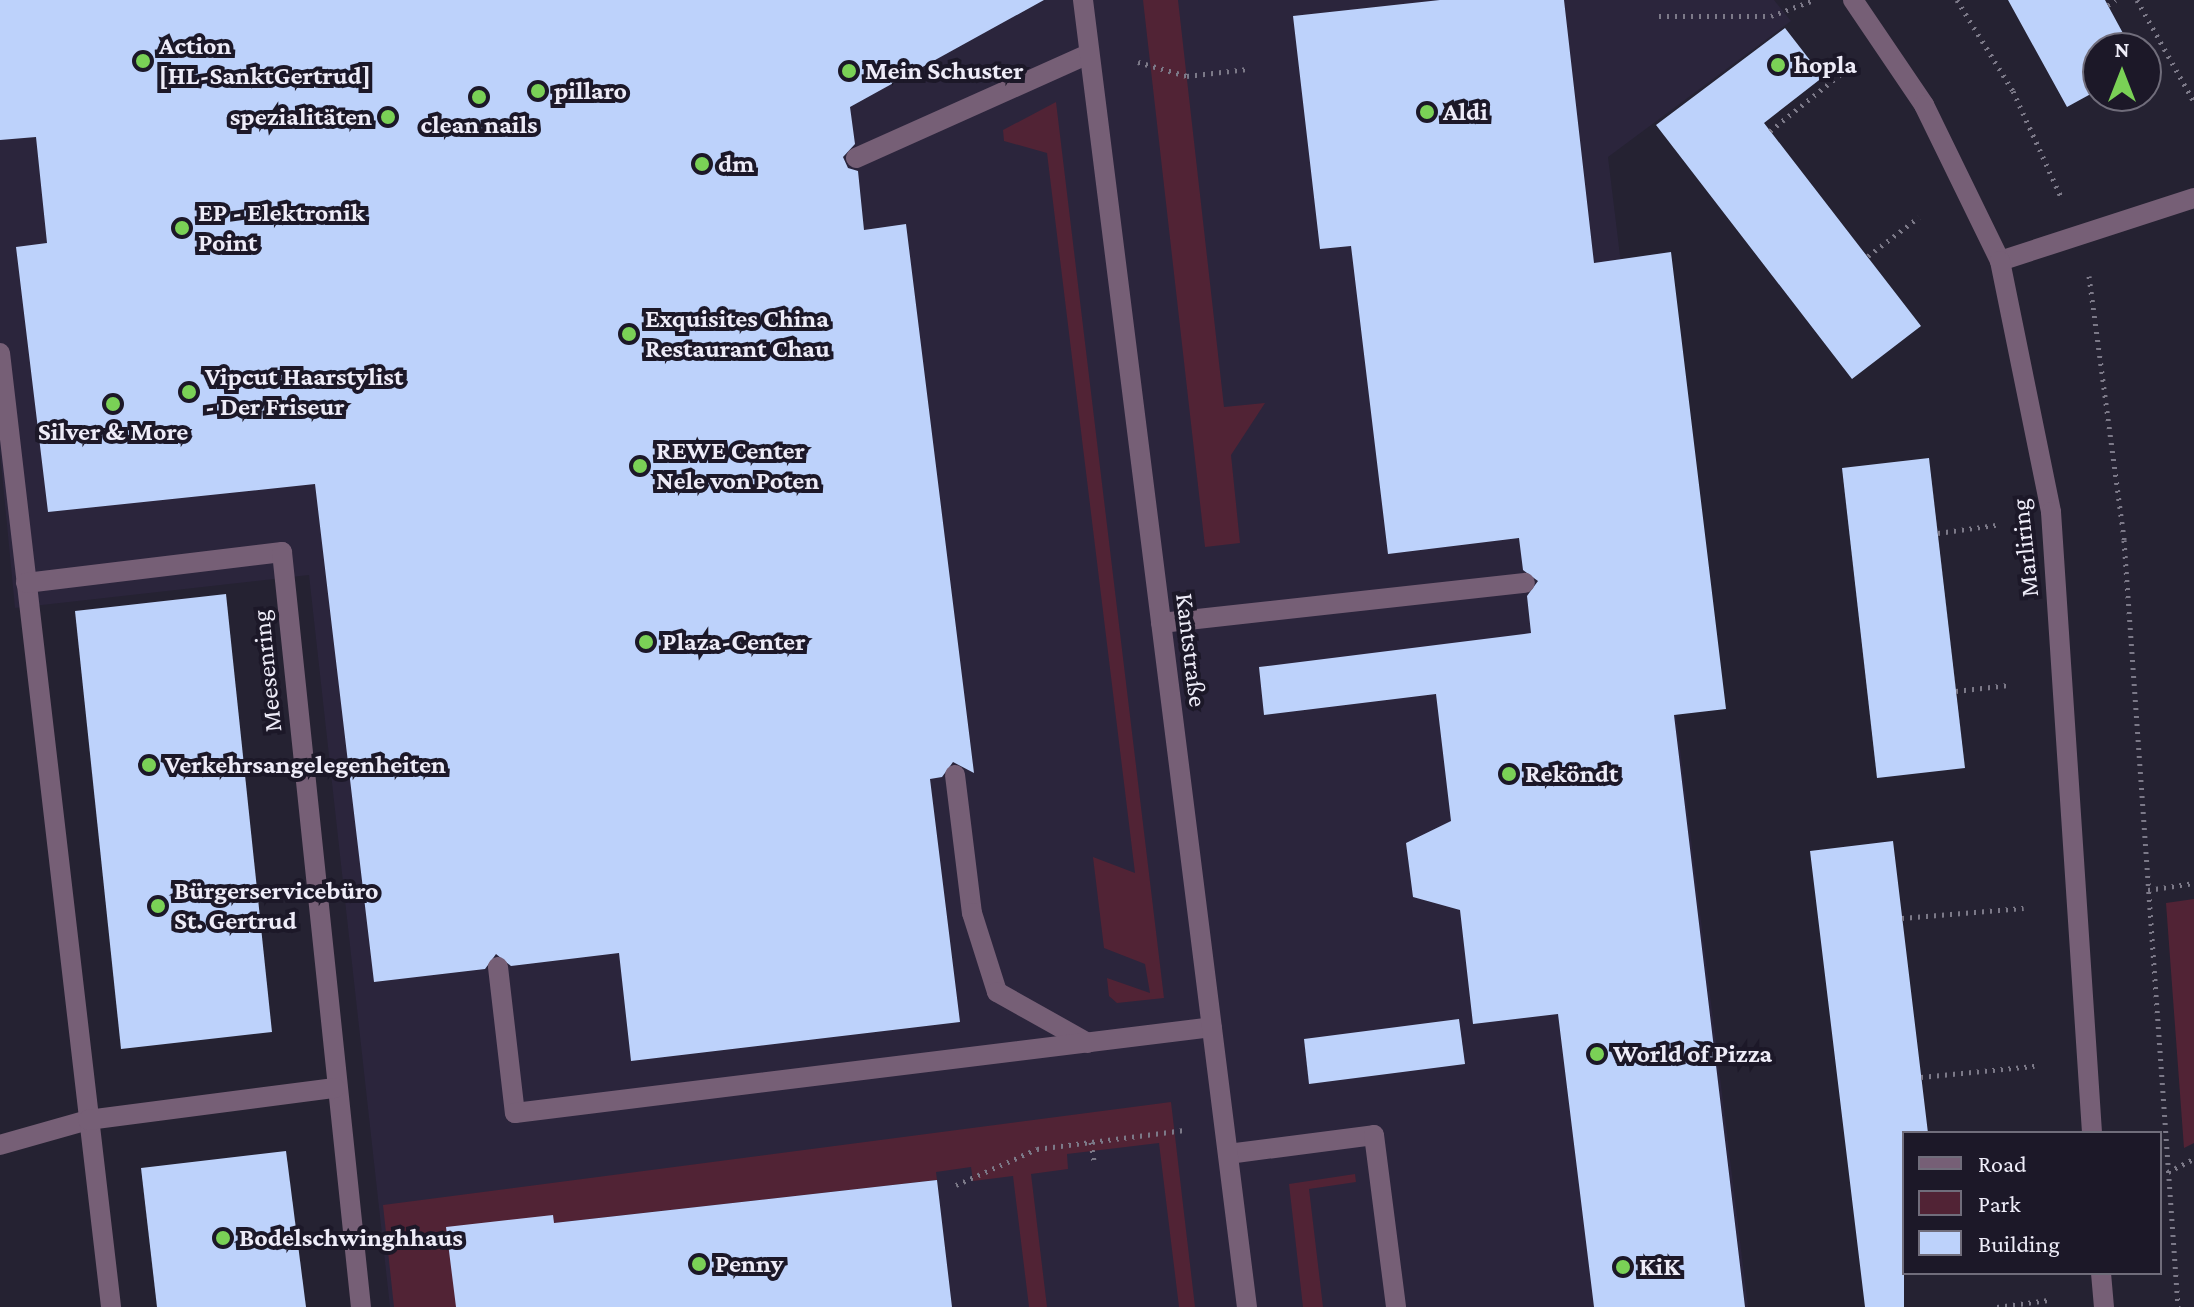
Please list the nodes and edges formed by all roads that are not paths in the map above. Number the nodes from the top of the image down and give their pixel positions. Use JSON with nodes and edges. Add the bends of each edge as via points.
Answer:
{"nodes":[{"id":1,"x":1083,"y":0,"type":"edge"},
{"id":2,"x":1853,"y":0,"type":"edge"},
{"id":3,"x":1089,"y":54,"type":"junction"},
{"id":4,"x":856,"y":158,"type":"dead end"},
{"id":5,"x":2194,"y":198,"type":"edge"},
{"id":6,"x":2000,"y":261,"type":"junction"},
{"id":7,"x":0,"y":353,"type":"edge"},
{"id":8,"x":26,"y":583,"type":"junction"},
{"id":9,"x":1525,"y":583,"type":"dead end"},
{"id":10,"x":1161,"y":623,"type":"junction"},
{"id":11,"x":955,"y":775,"type":"dead end"},
{"id":12,"x":498,"y":967,"type":"dead end"},
{"id":13,"x":1212,"y":1027,"type":"junction"},
{"id":14,"x":1088,"y":1043,"type":"junction"},
{"id":15,"x":335,"y":1088,"type":"junction"},
{"id":16,"x":88,"y":1120,"type":"junction"},
{"id":17,"x":2092,"y":1131,"type":"edge"},
{"id":18,"x":0,"y":1145,"type":"edge"},
{"id":19,"x":1228,"y":1154,"type":"junction"},
{"id":20,"x":2101,"y":1275,"type":"edge"},
{"id":21,"x":111,"y":1307,"type":"edge"},
{"id":22,"x":361,"y":1307,"type":"edge"},
{"id":23,"x":1247,"y":1307,"type":"edge"},
{"id":24,"x":1396,"y":1307,"type":"edge"},
{"id":25,"x":2104,"y":1307,"type":"edge"}],
"edges":[{"from":1,"to":3,"type":"street","name":"Kantstraße"},
{"from":2,"to":6,"type":"street","name":"Marliring","via":[[1924,105]]},
{"from":3,"to":4,"type":"street"},
{"from":3,"to":10,"type":"street","name":"Kantstraße"},
{"from":5,"to":6,"type":"street"},
{"from":6,"to":17,"type":"street","name":"Marliring","via":[[2051,512]]},
{"from":7,"to":8,"type":"street"},
{"from":8,"to":15,"type":"street","name":"Meesenring","via":[[282,552]]},
{"from":8,"to":16,"type":"street"},
{"from":9,"to":10,"type":"street"},
{"from":10,"to":13,"type":"street","name":"Kantstraße"},
{"from":11,"to":14,"type":"street","via":[[972,913],[997,992]]},
{"from":12,"to":14,"type":"street","via":[[515,1113]]},
{"from":13,"to":14,"type":"street"},
{"from":13,"to":19,"type":"street","name":"Kantstraße"},
{"from":15,"to":16,"type":"street"},
{"from":15,"to":22,"type":"street","name":"Meesenring"},
{"from":16,"to":18,"type":"street"},
{"from":16,"to":21,"type":"street"},
{"from":19,"to":23,"type":"street","name":"Kantstraße"},
{"from":19,"to":24,"type":"street","via":[[1374,1135]]},
{"from":20,"to":25,"type":"street"}]}
